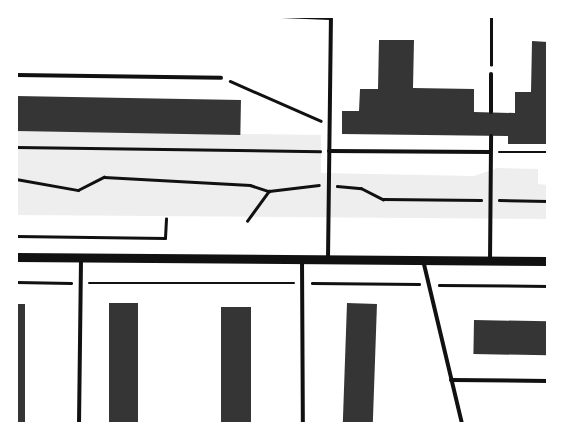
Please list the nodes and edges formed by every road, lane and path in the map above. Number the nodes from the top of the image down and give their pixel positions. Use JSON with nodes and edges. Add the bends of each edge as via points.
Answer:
{"nodes":[{"id":1,"x":281,"y":16,"type":"edge"},
{"id":2,"x":491,"y":16,"type":"edge"},
{"id":3,"x":331,"y":17,"type":"edge"},
{"id":4,"x":491,"y":74,"type":"joint"},
{"id":5,"x":16,"y":75,"type":"edge"},
{"id":6,"x":221,"y":78,"type":"joint"},
{"id":7,"x":491,"y":112,"type":"dead end"},
{"id":8,"x":330,"y":124,"type":"junction"},
{"id":9,"x":491,"y":136,"type":"dead end"},
{"id":10,"x":16,"y":147,"type":"edge"},
{"id":11,"x":329,"y":151,"type":"junction"},
{"id":12,"x":490,"y":152,"type":"junction"},
{"id":13,"x":548,"y":152,"type":"edge"},
{"id":14,"x":16,"y":179,"type":"edge"},
{"id":15,"x":329,"y":185,"type":"junction"},
{"id":16,"x":269,"y":190,"type":"junction"},
{"id":17,"x":489,"y":200,"type":"junction"},
{"id":18,"x":548,"y":201,"type":"edge"},
{"id":19,"x":166,"y":219,"type":"dead end"},
{"id":20,"x":247,"y":221,"type":"dead end"},
{"id":21,"x":16,"y":236,"type":"edge"},
{"id":22,"x":16,"y":257,"type":"edge"},
{"id":23,"x":81,"y":258,"type":"junction"},
{"id":24,"x":302,"y":259,"type":"junction"},
{"id":25,"x":328,"y":259,"type":"junction"},
{"id":26,"x":423,"y":260,"type":"junction"},
{"id":27,"x":490,"y":261,"type":"junction"},
{"id":28,"x":548,"y":261,"type":"edge"},
{"id":29,"x":16,"y":282,"type":"edge"},
{"id":30,"x":303,"y":282,"type":"junction"},
{"id":31,"x":81,"y":283,"type":"junction"},
{"id":32,"x":428,"y":284,"type":"junction"},
{"id":33,"x":548,"y":286,"type":"edge"},
{"id":34,"x":451,"y":380,"type":"junction"},
{"id":35,"x":548,"y":381,"type":"edge"},
{"id":36,"x":79,"y":424,"type":"edge"},
{"id":37,"x":303,"y":424,"type":"edge"},
{"id":38,"x":462,"y":424,"type":"edge"}],
"edges":[{"from":1,"to":3,"type":"lane"},
{"from":2,"to":4,"type":"path"},
{"from":3,"to":8,"type":"lane"},
{"from":4,"to":7,"type":"lane"},
{"from":5,"to":6,"type":"lane"},
{"from":6,"to":8,"type":"path"},
{"from":8,"to":11,"type":"lane"},
{"from":9,"to":12,"type":"lane"},
{"from":10,"to":11,"type":"path"},
{"from":11,"to":12,"type":"lane"},
{"from":11,"to":15,"type":"lane"},
{"from":12,"to":13,"type":"path"},
{"from":12,"to":17,"type":"lane"},
{"from":14,"to":16,"type":"path","via":[[78,190],[104,177],[250,185]]},
{"from":15,"to":16,"type":"path"},
{"from":15,"to":17,"type":"path","via":[[361,188],[383,199]]},
{"from":15,"to":25,"type":"lane"},
{"from":16,"to":20,"type":"path"},
{"from":17,"to":18,"type":"path"},
{"from":17,"to":27,"type":"lane"},
{"from":19,"to":21,"type":"path","via":[[165,238]]},
{"from":22,"to":23,"type":"street"},
{"from":23,"to":24,"type":"street"},
{"from":23,"to":31,"type":"lane"},
{"from":24,"to":25,"type":"street"},
{"from":24,"to":30,"type":"lane"},
{"from":25,"to":26,"type":"street"},
{"from":26,"to":27,"type":"street"},
{"from":26,"to":32,"type":"lane"},
{"from":27,"to":28,"type":"street"},
{"from":29,"to":31,"type":"path"},
{"from":30,"to":31,"type":"path"},
{"from":30,"to":32,"type":"path"},
{"from":30,"to":37,"type":"lane"},
{"from":31,"to":36,"type":"lane"},
{"from":32,"to":33,"type":"path"},
{"from":32,"to":34,"type":"lane"},
{"from":34,"to":35,"type":"lane"},
{"from":34,"to":38,"type":"lane"}]}
